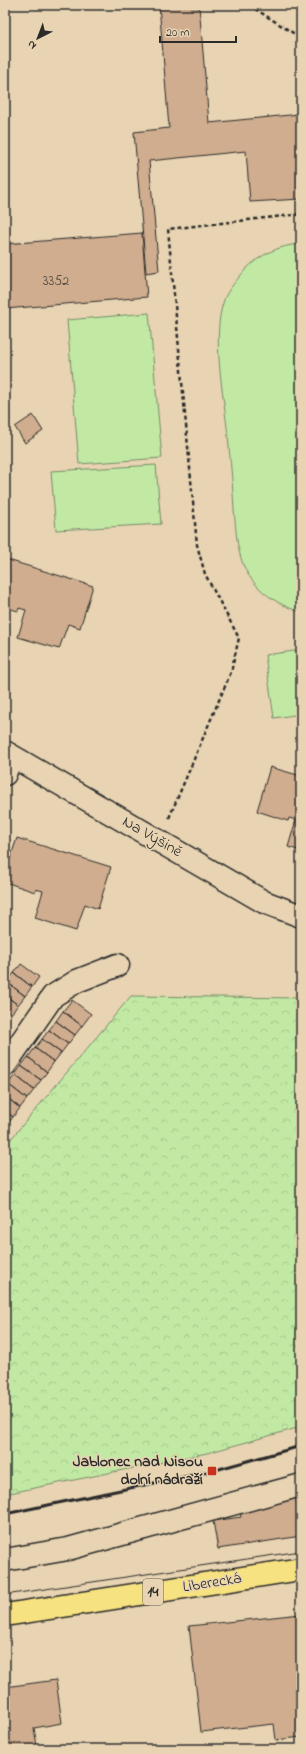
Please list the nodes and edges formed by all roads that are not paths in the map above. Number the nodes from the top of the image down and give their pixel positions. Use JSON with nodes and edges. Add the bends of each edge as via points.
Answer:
{"nodes":[{"id":1,"x":7,"y":761,"type":"edge"},
{"id":2,"x":301,"y":916,"type":"edge"},
{"id":3,"x":118,"y":965,"type":"dead end"},
{"id":4,"x":5,"y":1065,"type":"edge"},
{"id":5,"x":301,"y":1485,"type":"edge"},
{"id":6,"x":5,"y":1560,"type":"edge"},
{"id":7,"x":301,"y":1569,"type":"edge"},
{"id":8,"x":5,"y":1615,"type":"edge"}],
"edges":[{"from":1,"to":2,"type":"street","name":"Na Výšině","via":[[159,841],[264,902]]},
{"from":3,"to":4,"type":"street","via":[[77,980],[53,996]]},
{"from":5,"to":6,"type":"street","via":[[68,1549]]},
{"from":7,"to":8,"type":"main road","name":"Liberecká","number":"14"}]}
